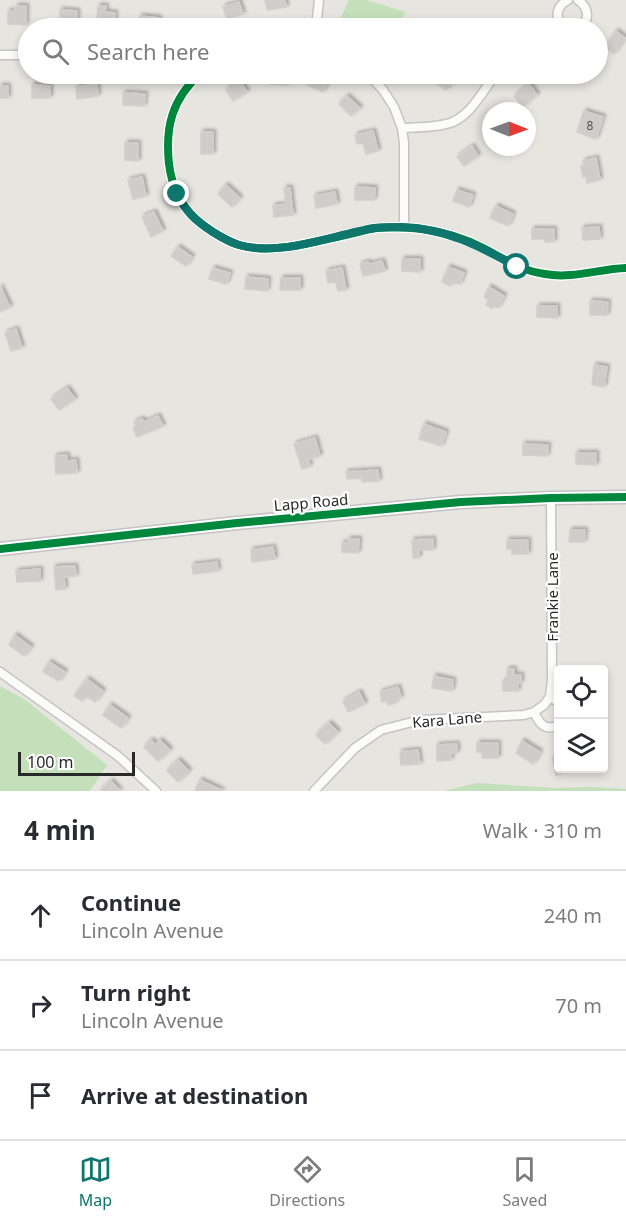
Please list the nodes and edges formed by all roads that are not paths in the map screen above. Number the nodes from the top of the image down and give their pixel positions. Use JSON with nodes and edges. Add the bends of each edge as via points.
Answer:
{"nodes":[{"id":1,"x":320,"y":0,"type":"edge"},
{"id":2,"x":568,"y":0,"type":"edge"},
{"id":3,"x":578,"y":0,"type":"edge"},
{"id":4,"x":317,"y":18,"type":"edge"},
{"id":5,"x":557,"y":18,"type":"edge"},
{"id":6,"x":587,"y":18,"type":"edge"},
{"id":7,"x":0,"y":55,"type":"edge"},
{"id":8,"x":18,"y":55,"type":"edge"},
{"id":9,"x":190,"y":84,"type":"edge"},
{"id":10,"x":377,"y":84,"type":"edge"},
{"id":11,"x":488,"y":84,"type":"edge"},
{"id":12,"x":402,"y":128,"type":"junction"},
{"id":13,"x":404,"y":227,"type":"junction"},
{"id":14,"x":626,"y":268,"type":"edge"},
{"id":15,"x":626,"y":497,"type":"edge"},
{"id":16,"x":551,"y":498,"type":"junction"},
{"id":17,"x":0,"y":549,"type":"edge"},
{"id":18,"x":0,"y":672,"type":"edge"},
{"id":19,"x":550,"y":697,"type":"junction"},
{"id":20,"x":554,"y":700,"type":"edge"},
{"id":21,"x":534,"y":712,"type":"junction"},
{"id":22,"x":554,"y":728,"type":"edge"},
{"id":23,"x":156,"y":791,"type":"edge"},
{"id":24,"x":314,"y":791,"type":"edge"}],
"edges":[{"from":1,"to":4,"type":"street"},
{"from":2,"to":5,"type":"street","via":[[560,5]]},
{"from":3,"to":6,"type":"street","via":[[587,9]]},
{"from":7,"to":8,"type":"street"},
{"from":9,"to":13,"type":"street","via":[[172,114],[170,173],[183,207],[218,236],[265,249],[376,228]]},
{"from":10,"to":12,"type":"street","via":[[394,107]]},
{"from":11,"to":12,"type":"street","via":[[468,111],[452,123]]},
{"from":12,"to":13,"type":"street"},
{"from":13,"to":14,"type":"street","via":[[448,234],[517,267],[544,274],[572,275]]},
{"from":15,"to":16,"type":"street","name":"Lapp Road"},
{"from":16,"to":17,"type":"street","name":"Lapp Road","via":[[260,520]]},
{"from":16,"to":19,"type":"street","name":"Frankie Lane"},
{"from":18,"to":23,"type":"street","via":[[118,756]]},
{"from":19,"to":20,"type":"street"},
{"from":19,"to":21,"type":"street"},
{"from":21,"to":22,"type":"street","via":[[540,724]]},
{"from":21,"to":24,"type":"street","name":"Kara Lane","via":[[420,720],[381,730],[355,748]]}]}
